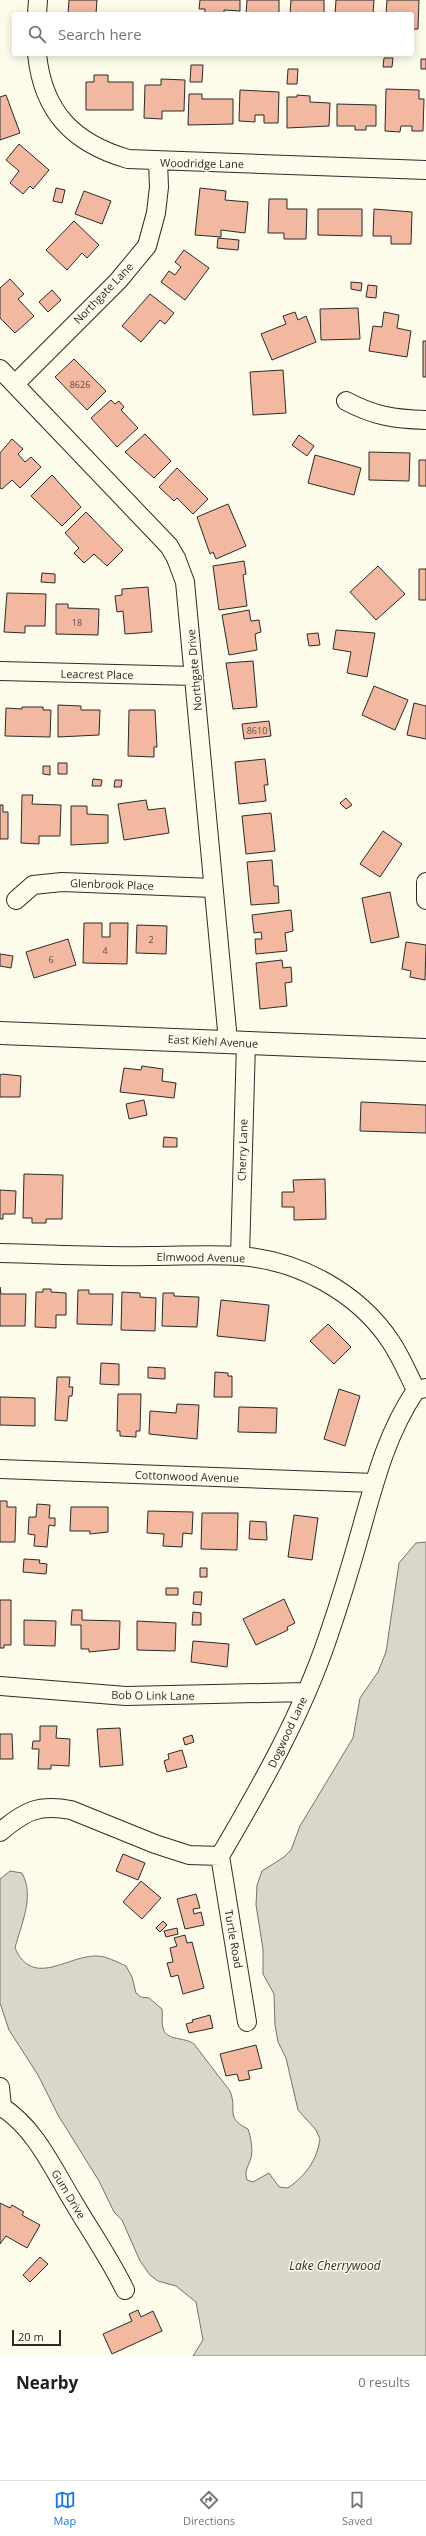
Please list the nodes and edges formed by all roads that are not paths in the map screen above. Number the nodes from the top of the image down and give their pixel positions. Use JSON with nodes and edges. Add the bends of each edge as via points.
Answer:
{"nodes":[{"id":1,"x":38,"y":0,"type":"edge"},
{"id":2,"x":37,"y":12,"type":"edge"},
{"id":3,"x":37,"y":56,"type":"edge"},
{"id":4,"x":158,"y":161,"type":"junction"},
{"id":5,"x":426,"y":170,"type":"edge"},
{"id":6,"x":0,"y":369,"type":"edge"},
{"id":7,"x":15,"y":384,"type":"junction"},
{"id":8,"x":346,"y":401,"type":"dead end"},
{"id":9,"x":426,"y":420,"type":"edge"},
{"id":10,"x":0,"y":671,"type":"edge"},
{"id":11,"x":194,"y":676,"type":"junction"},
{"id":12,"x":426,"y":882,"type":"edge"},
{"id":13,"x":213,"y":888,"type":"junction"},
{"id":14,"x":16,"y":900,"type":"dead end"},
{"id":15,"x":426,"y":900,"type":"edge"},
{"id":16,"x":0,"y":1033,"type":"edge"},
{"id":17,"x":237,"y":1042,"type":"junction"},
{"id":18,"x":426,"y":1050,"type":"edge"},
{"id":19,"x":0,"y":1253,"type":"edge"},
{"id":20,"x":240,"y":1256,"type":"junction"},
{"id":21,"x":421,"y":1389,"type":"edge"},
{"id":22,"x":0,"y":1469,"type":"edge"},
{"id":23,"x":374,"y":1483,"type":"junction"},
{"id":24,"x":0,"y":1686,"type":"edge"},
{"id":25,"x":306,"y":1692,"type":"junction"},
{"id":26,"x":0,"y":1832,"type":"edge"},
{"id":27,"x":220,"y":1856,"type":"junction"},
{"id":28,"x":247,"y":2022,"type":"dead end"},
{"id":29,"x":0,"y":2087,"type":"edge"},
{"id":30,"x":1,"y":2107,"type":"edge"},
{"id":31,"x":125,"y":2290,"type":"dead end"}],
"edges":[{"from":1,"to":2,"type":"street"},
{"from":3,"to":4,"type":"street","name":"Woodridge Lane","via":[[42,87],[48,99],[64,122],[80,138],[114,155],[128,159]]},
{"from":4,"to":5,"type":"street","name":"Woodridge Lane"},
{"from":4,"to":7,"type":"street","name":"Northgate Lane","via":[[156,213],[147,246],[118,281]]},
{"from":6,"to":7,"type":"street","name":"Northgate Drive"},
{"from":7,"to":11,"type":"street","name":"Northgate Drive","via":[[169,546],[185,582]]},
{"from":8,"to":9,"type":"street","via":[[368,413],[393,419]]},
{"from":10,"to":11,"type":"street","name":"Leacrest Place"},
{"from":11,"to":13,"type":"street","name":"Northgate Drive"},
{"from":12,"to":15,"type":"street"},
{"from":13,"to":14,"type":"street","name":"Glenbrook Place","via":[[62,882],[32,885]]},
{"from":13,"to":17,"type":"street","name":"Northgate Drive"},
{"from":16,"to":17,"type":"main road","name":"East Kiehl Avenue"},
{"from":17,"to":18,"type":"main road","name":"East Kiehl Avenue"},
{"from":17,"to":20,"type":"street","name":"Cherry Lane"},
{"from":19,"to":20,"type":"street","name":"Elmwood Avenue"},
{"from":20,"to":21,"type":"street","name":"Elmwood Avenue","via":[[284,1263],[354,1300],[391,1341]]},
{"from":21,"to":23,"type":"street","name":"Dogwood Lane","via":[[390,1434]]},
{"from":22,"to":23,"type":"street","name":"Cottonwood Avenue"},
{"from":23,"to":25,"type":"street","name":"Dogwood Lane","via":[[328,1638]]},
{"from":24,"to":25,"type":"street","name":"Bob O Link Lane","via":[[126,1696]]},
{"from":25,"to":27,"type":"street","name":"Dogwood Lane","via":[[260,1787]]},
{"from":26,"to":27,"type":"street","via":[[36,1808],[57,1808],[106,1823],[189,1855]]},
{"from":27,"to":28,"type":"street","name":"Turtle Road"},
{"from":29,"to":30,"type":"street","name":"Gum Drive"},
{"from":30,"to":31,"type":"street","name":"Gum Drive","via":[[18,2117],[44,2151],[108,2256]]}]}
